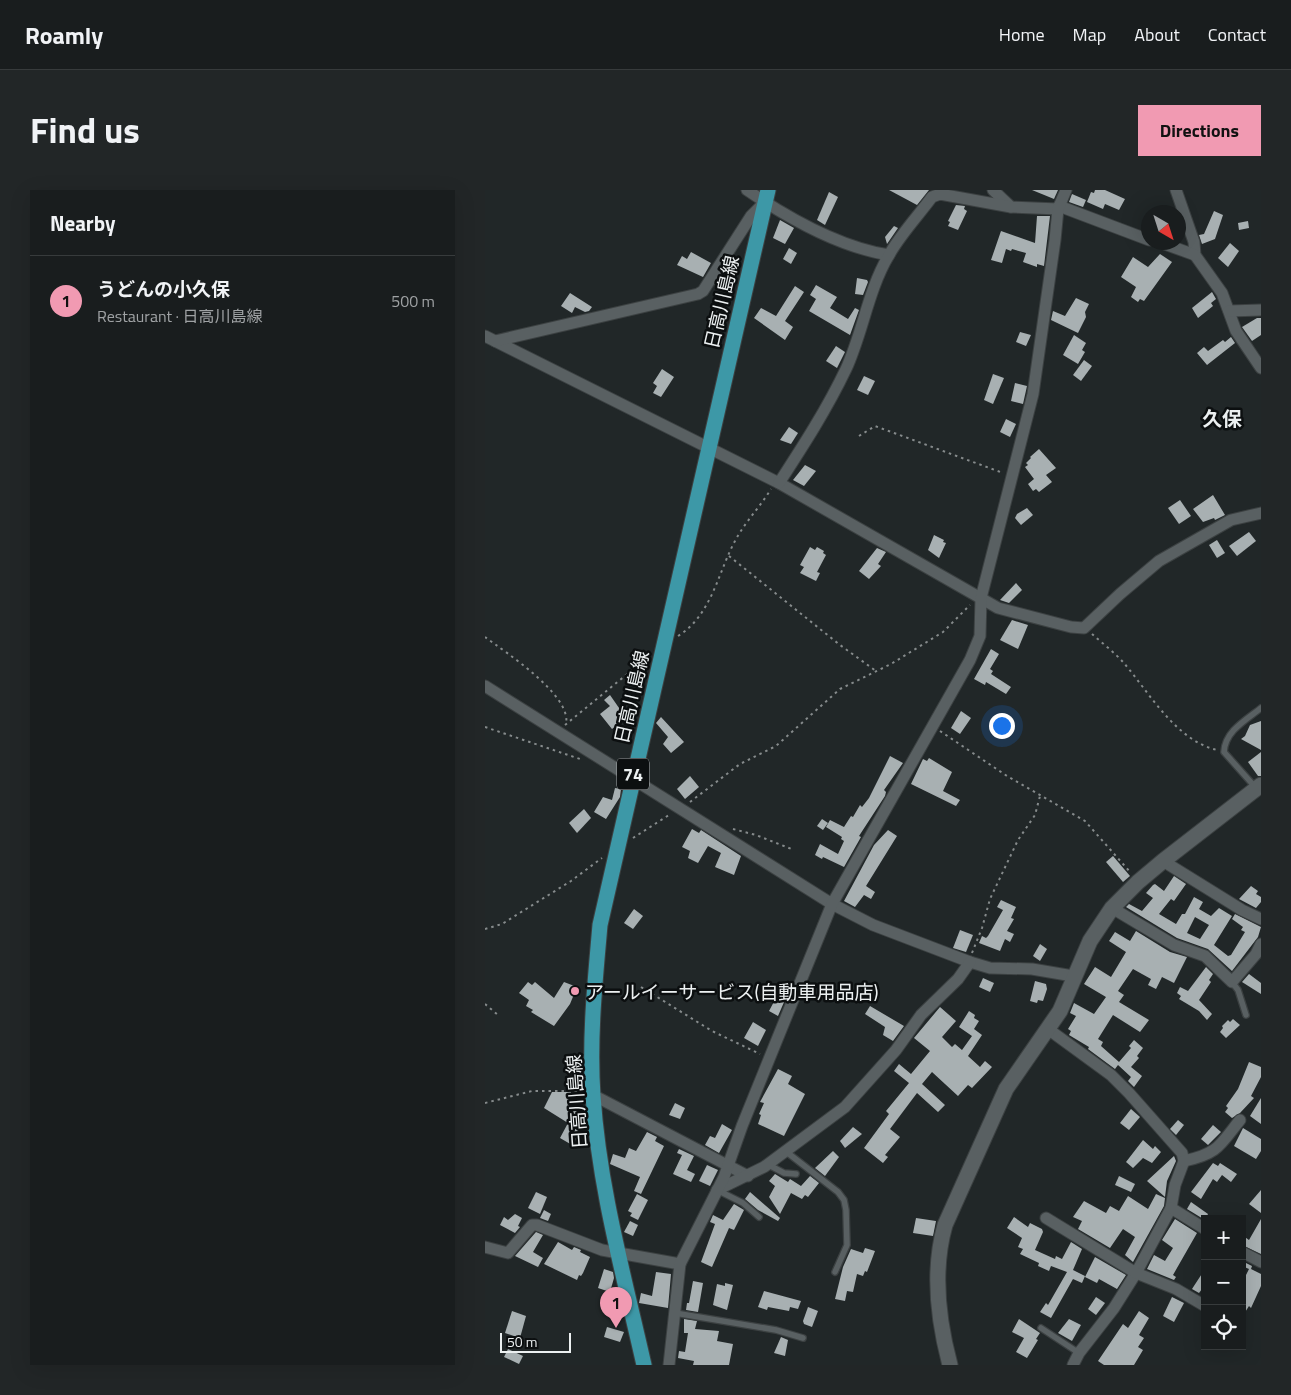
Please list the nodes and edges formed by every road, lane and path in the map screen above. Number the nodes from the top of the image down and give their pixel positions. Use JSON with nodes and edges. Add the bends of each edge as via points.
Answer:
{"nodes":[{"id":1,"x":747,"y":190,"type":"edge"},
{"id":2,"x":993,"y":190,"type":"edge"},
{"id":3,"x":1065,"y":190,"type":"edge"},
{"id":4,"x":1177,"y":190,"type":"edge"},
{"id":5,"x":766,"y":196,"type":"edge"},
{"id":6,"x":1011,"y":207,"type":"junction"},
{"id":7,"x":1058,"y":208,"type":"junction"},
{"id":8,"x":1141,"y":237,"type":"edge"},
{"id":9,"x":1181,"y":250,"type":"edge"},
{"id":10,"x":889,"y":255,"type":"junction"},
{"id":11,"x":1195,"y":255,"type":"junction"},
{"id":12,"x":1261,"y":310,"type":"edge"},
{"id":13,"x":1229,"y":311,"type":"junction"},
{"id":14,"x":490,"y":338,"type":"edge"},
{"id":15,"x":1261,"y":368,"type":"edge"},
{"id":16,"x":859,"y":436,"type":"dead end"},
{"id":17,"x":708,"y":447,"type":"junction"},
{"id":18,"x":1012,"y":476,"type":"junction"},
{"id":19,"x":777,"y":482,"type":"junction"},
{"id":20,"x":1261,"y":512,"type":"edge"},
{"id":21,"x":729,"y":556,"type":"junction"},
{"id":22,"x":982,"y":602,"type":"junction"},
{"id":23,"x":1084,"y":628,"type":"junction"},
{"id":24,"x":485,"y":637,"type":"edge"},
{"id":25,"x":664,"y":642,"type":"junction"},
{"id":26,"x":651,"y":655,"type":"dead end"},
{"id":27,"x":876,"y":670,"type":"junction"},
{"id":28,"x":485,"y":686,"type":"edge"},
{"id":29,"x":1261,"y":708,"type":"edge"},
{"id":30,"x":932,"y":726,"type":"junction"},
{"id":31,"x":485,"y":727,"type":"edge"},
{"id":32,"x":1225,"y":752,"type":"junction"},
{"id":33,"x":588,"y":762,"type":"dead end"},
{"id":34,"x":633,"y":778,"type":"junction"},
{"id":35,"x":1258,"y":787,"type":"edge"},
{"id":36,"x":1040,"y":796,"type":"junction"},
{"id":37,"x":681,"y":808,"type":"junction"},
{"id":38,"x":731,"y":829,"type":"dead end"},
{"id":39,"x":617,"y":847,"type":"junction"},
{"id":40,"x":794,"y":850,"type":"dead end"},
{"id":41,"x":602,"y":858,"type":"dead end"},
{"id":42,"x":1163,"y":861,"type":"junction"},
{"id":43,"x":1138,"y":882,"type":"junction"},
{"id":44,"x":832,"y":904,"type":"junction"},
{"id":45,"x":1112,"y":908,"type":"junction"},
{"id":46,"x":1261,"y":919,"type":"edge"},
{"id":47,"x":485,"y":929,"type":"edge"},
{"id":48,"x":1261,"y":944,"type":"edge"},
{"id":49,"x":970,"y":962,"type":"junction"},
{"id":50,"x":1073,"y":976,"type":"junction"},
{"id":51,"x":1232,"y":982,"type":"junction"},
{"id":52,"x":641,"y":987,"type":"dead end"},
{"id":53,"x":485,"y":1004,"type":"edge"},
{"id":54,"x":498,"y":1015,"type":"dead end"},
{"id":55,"x":1246,"y":1015,"type":"dead end"},
{"id":56,"x":1048,"y":1029,"type":"junction"},
{"id":57,"x":769,"y":1058,"type":"junction"},
{"id":58,"x":593,"y":1095,"type":"junction"},
{"id":59,"x":485,"y":1103,"type":"edge"},
{"id":60,"x":1240,"y":1120,"type":"dead end"},
{"id":61,"x":785,"y":1150,"type":"junction"},
{"id":62,"x":1184,"y":1161,"type":"junction"},
{"id":63,"x":727,"y":1164,"type":"junction"},
{"id":64,"x":767,"y":1164,"type":"junction"},
{"id":65,"x":796,"y":1174,"type":"dead end"},
{"id":66,"x":748,"y":1176,"type":"junction"},
{"id":67,"x":717,"y":1190,"type":"junction"},
{"id":68,"x":1171,"y":1208,"type":"junction"},
{"id":69,"x":759,"y":1217,"type":"dead end"},
{"id":70,"x":1046,"y":1218,"type":"dead end"},
{"id":71,"x":1201,"y":1227,"type":"edge"},
{"id":72,"x":485,"y":1247,"type":"edge"},
{"id":73,"x":619,"y":1253,"type":"junction"},
{"id":74,"x":1246,"y":1254,"type":"edge"},
{"id":75,"x":1261,"y":1262,"type":"edge"},
{"id":76,"x":680,"y":1264,"type":"junction"},
{"id":77,"x":835,"y":1272,"type":"dead end"},
{"id":78,"x":1136,"y":1273,"type":"junction"},
{"id":79,"x":1203,"y":1305,"type":"edge"},
{"id":80,"x":675,"y":1313,"type":"junction"},
{"id":81,"x":1041,"y":1328,"type":"dead end"},
{"id":82,"x":803,"y":1338,"type":"dead end"},
{"id":83,"x":1079,"y":1352,"type":"junction"},
{"id":84,"x":644,"y":1365,"type":"edge"},
{"id":85,"x":669,"y":1365,"type":"edge"},
{"id":86,"x":950,"y":1365,"type":"edge"},
{"id":87,"x":1073,"y":1365,"type":"edge"}],
"edges":[{"from":1,"to":5,"type":"street"},
{"from":2,"to":6,"type":"street"},
{"from":3,"to":7,"type":"street"},
{"from":4,"to":11,"type":"street","via":[[1194,242]]},
{"from":5,"to":10,"type":"street","via":[[854,248]]},
{"from":5,"to":14,"type":"street","via":[[698,294]]},
{"from":5,"to":17,"type":"main road","name":"日高川島線","number":"74"},
{"from":6,"to":7,"type":"street"},
{"from":6,"to":10,"type":"street","via":[[940,194],[932,197]]},
{"from":7,"to":8,"type":"street"},
{"from":7,"to":18,"type":"street","via":[[1033,394]]},
{"from":9,"to":11,"type":"street"},
{"from":10,"to":19,"type":"street","via":[[873,292],[861,333],[822,417]]},
{"from":11,"to":13,"type":"street","via":[[1222,293]]},
{"from":12,"to":13,"type":"street"},
{"from":13,"to":15,"type":"street","via":[[1243,345]]},
{"from":14,"to":17,"type":"street"},
{"from":16,"to":18,"type":"path","via":[[875,426]]},
{"from":17,"to":19,"type":"street"},
{"from":17,"to":25,"type":"main road","name":"日高川島線","number":"74"},
{"from":18,"to":22,"type":"street"},
{"from":19,"to":21,"type":"path","via":[[737,538]]},
{"from":19,"to":22,"type":"street"},
{"from":20,"to":23,"type":"street","via":[[1231,520],[1159,561]]},
{"from":21,"to":25,"type":"path","via":[[705,607],[681,634]]},
{"from":21,"to":27,"type":"path"},
{"from":22,"to":23,"type":"street"},
{"from":22,"to":27,"type":"path","via":[[970,605],[943,632],[918,649]]},
{"from":22,"to":30,"type":"street","via":[[980,636]]},
{"from":23,"to":32,"type":"path","via":[[1115,654],[1177,726],[1211,749]]},
{"from":24,"to":26,"type":"path","via":[[543,682],[561,705],[567,718],[565,726]]},
{"from":25,"to":34,"type":"main road","name":"日高川島線","number":"74"},
{"from":27,"to":37,"type":"path","via":[[840,689],[775,746],[739,764]]},
{"from":28,"to":34,"type":"street"},
{"from":29,"to":32,"type":"lane","via":[[1230,733]]},
{"from":30,"to":36,"type":"path"},
{"from":30,"to":44,"type":"street"},
{"from":31,"to":33,"type":"path"},
{"from":32,"to":35,"type":"lane"},
{"from":34,"to":37,"type":"street"},
{"from":34,"to":39,"type":"main road","name":"日高川島線","number":"74"},
{"from":35,"to":42,"type":"street"},
{"from":36,"to":43,"type":"path","via":[[1085,821]]},
{"from":36,"to":49,"type":"path","via":[[1035,815],[1018,840],[990,899]]},
{"from":37,"to":39,"type":"path"},
{"from":37,"to":44,"type":"street"},
{"from":38,"to":40,"type":"path"},
{"from":39,"to":58,"type":"main road","name":"日高川島線","number":"74","via":[[600,925],[591,1039]]},
{"from":41,"to":47,"type":"path","via":[[502,924]]},
{"from":42,"to":43,"type":"street"},
{"from":42,"to":46,"type":"street"},
{"from":43,"to":45,"type":"street"},
{"from":44,"to":49,"type":"street","via":[[873,925]]},
{"from":44,"to":57,"type":"street"},
{"from":45,"to":50,"type":"street","via":[[1090,941]]},
{"from":45,"to":51,"type":"street","via":[[1174,945],[1205,956]]},
{"from":48,"to":51,"type":"street"},
{"from":49,"to":50,"type":"street","via":[[990,968],[1032,969]]},
{"from":49,"to":61,"type":"street","via":[[958,979],[921,1015],[896,1050],[845,1107]]},
{"from":50,"to":56,"type":"street","via":[[1060,1011]]},
{"from":51,"to":55,"type":"lane"},
{"from":52,"to":57,"type":"path","via":[[712,1031]]},
{"from":53,"to":54,"type":"path"},
{"from":56,"to":62,"type":"street","via":[[1123,1087]]},
{"from":56,"to":86,"type":"street","via":[[1006,1089],[943,1234],[938,1258],[937,1293]]},
{"from":57,"to":63,"type":"street"},
{"from":58,"to":59,"type":"path","via":[[557,1089],[532,1091]]},
{"from":58,"to":63,"type":"street"},
{"from":58,"to":73,"type":"main road","name":"日高川島線","number":"74","via":[[602,1176]]},
{"from":60,"to":62,"type":"street","via":[[1216,1151]]},
{"from":61,"to":64,"type":"street"},
{"from":61,"to":77,"type":"lane","via":[[844,1200],[847,1246]]},
{"from":62,"to":68,"type":"street","via":[[1175,1184]]},
{"from":63,"to":66,"type":"street"},
{"from":63,"to":67,"type":"street"},
{"from":64,"to":65,"type":"lane","via":[[784,1173]]},
{"from":64,"to":66,"type":"street"},
{"from":66,"to":67,"type":"street"},
{"from":67,"to":69,"type":"lane","via":[[743,1203]]},
{"from":67,"to":76,"type":"street"},
{"from":68,"to":71,"type":"street"},
{"from":68,"to":78,"type":"street"},
{"from":70,"to":78,"type":"street"},
{"from":72,"to":73,"type":"street","via":[[509,1253],[532,1225],[537,1225],[602,1250]]},
{"from":73,"to":76,"type":"street"},
{"from":73,"to":84,"type":"main road","name":"日高川島線","number":"74"},
{"from":74,"to":75,"type":"street"},
{"from":76,"to":80,"type":"street"},
{"from":78,"to":79,"type":"street"},
{"from":78,"to":83,"type":"street"},
{"from":80,"to":82,"type":"lane","via":[[776,1330]]},
{"from":80,"to":85,"type":"street"},
{"from":81,"to":83,"type":"lane"},
{"from":83,"to":87,"type":"street"}]}
